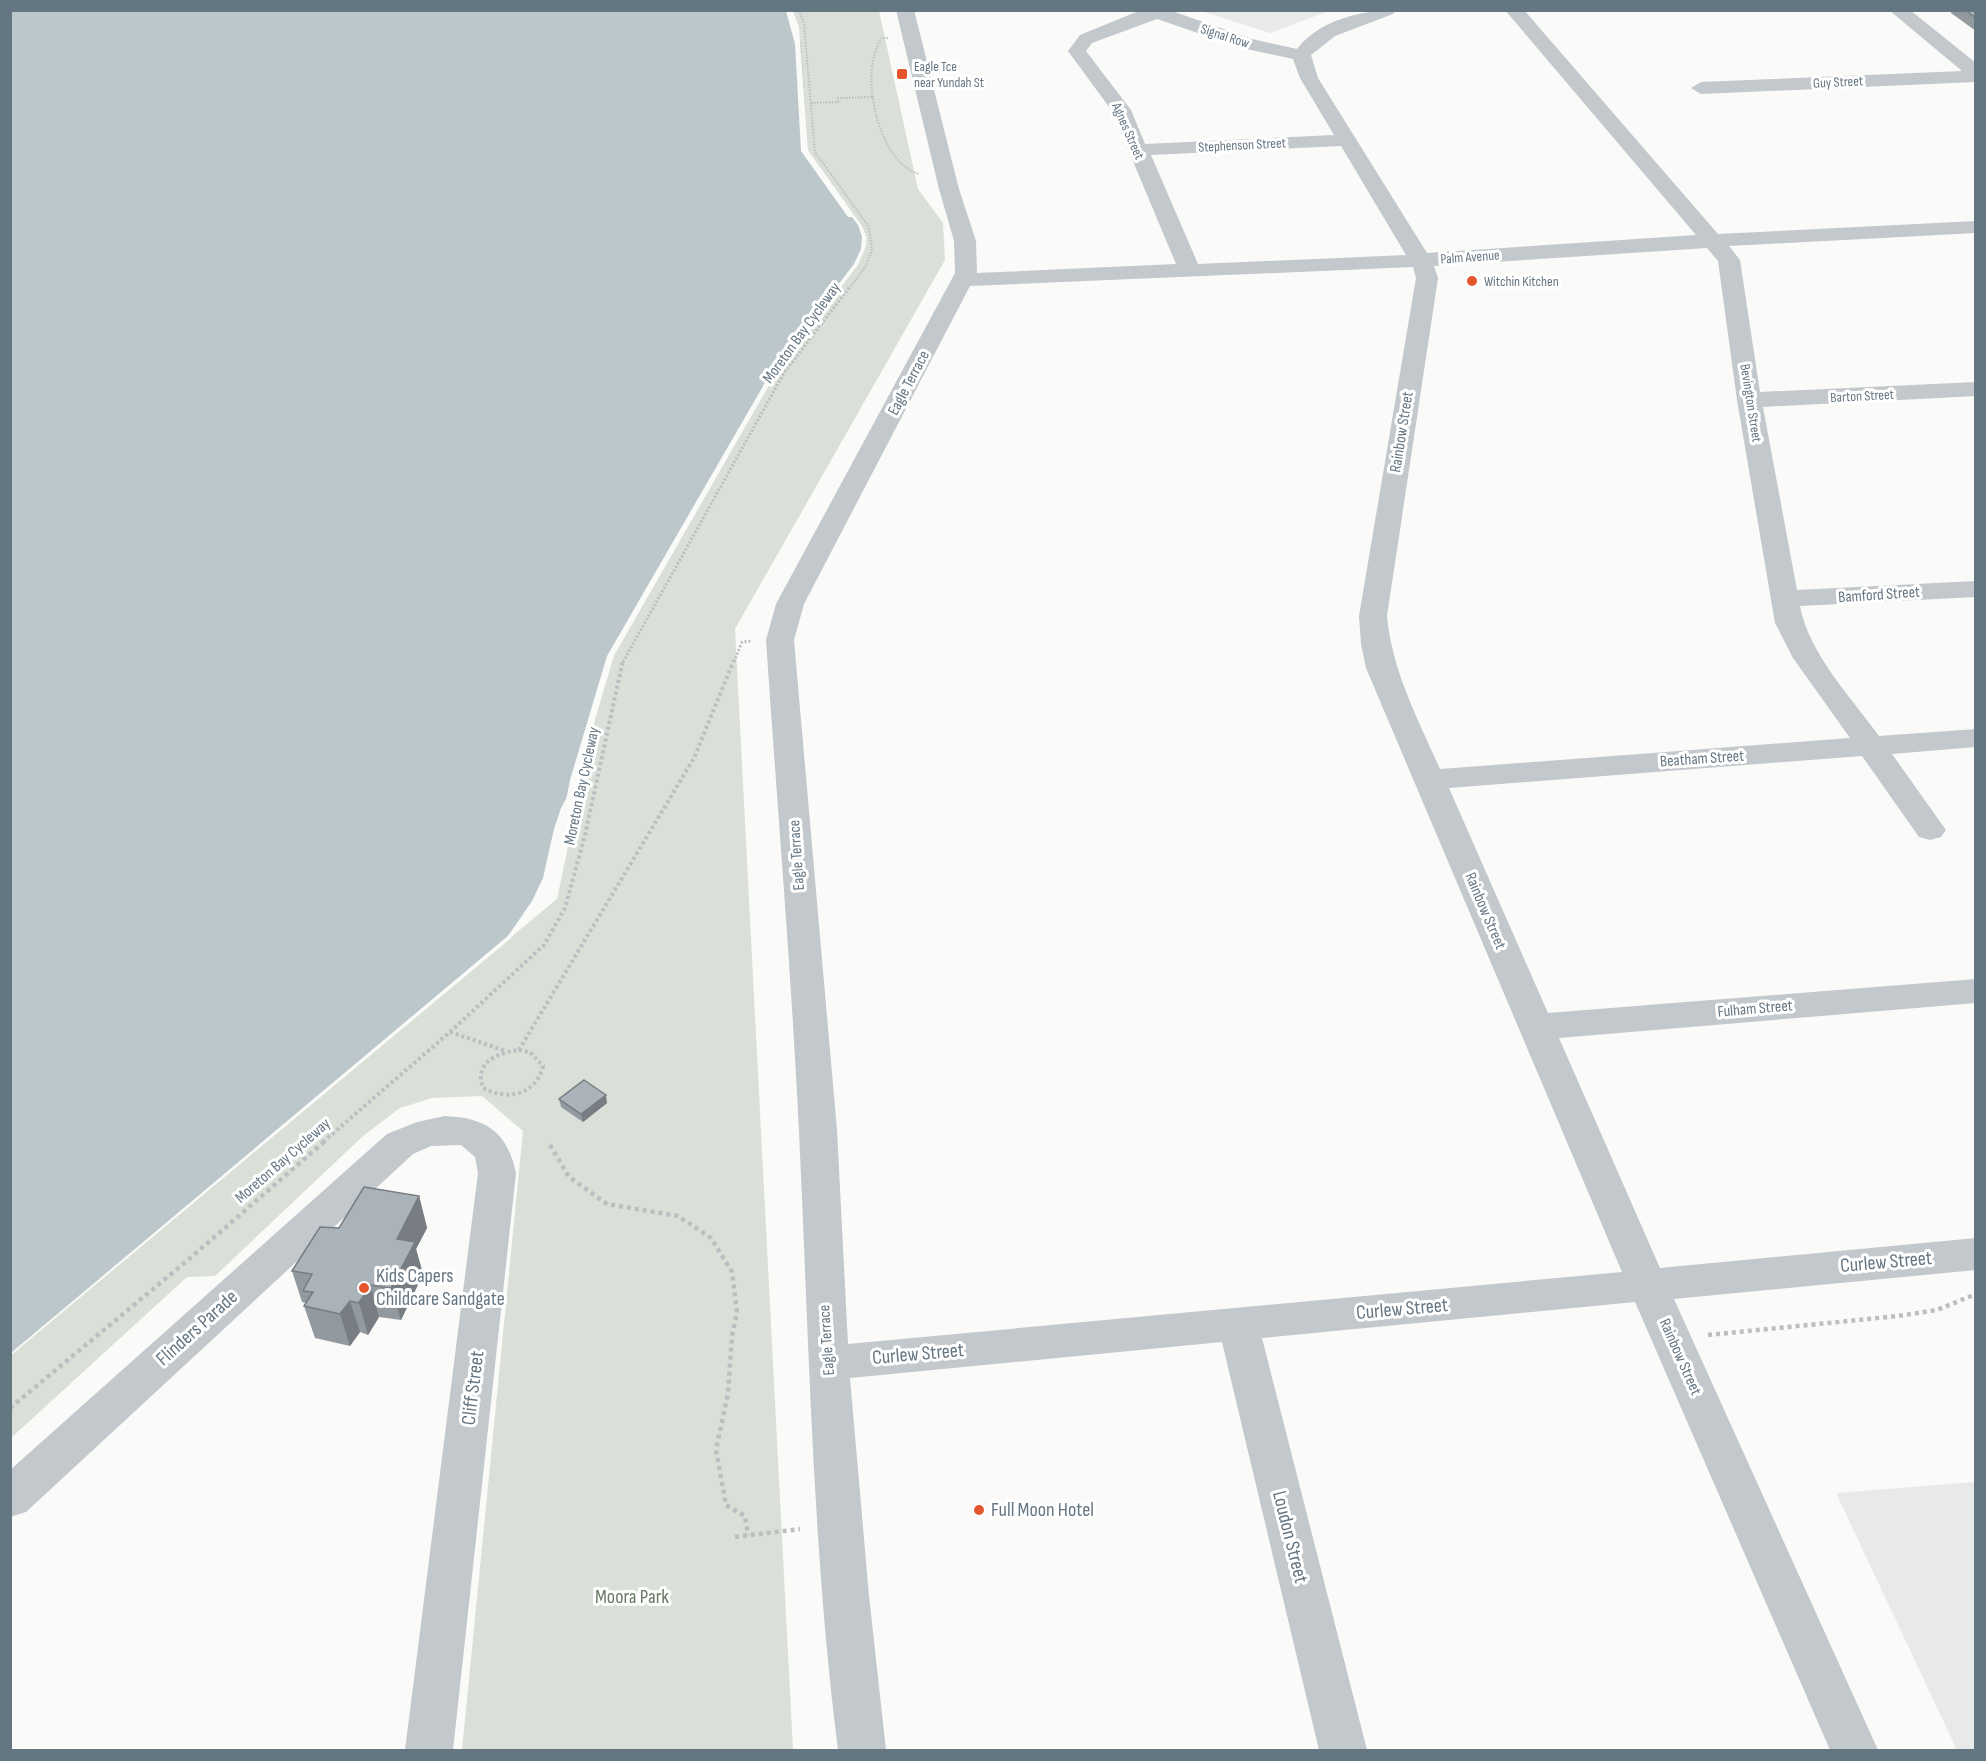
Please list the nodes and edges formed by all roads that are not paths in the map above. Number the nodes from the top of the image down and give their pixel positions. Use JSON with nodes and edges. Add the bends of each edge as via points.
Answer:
{"nodes":[{"id":1,"x":1387,"y":10,"type":"edge"},
{"id":2,"x":1514,"y":10,"type":"edge"},
{"id":3,"x":1898,"y":10,"type":"edge"},
{"id":4,"x":910,"y":11,"type":"edge"},
{"id":5,"x":1153,"y":12,"type":"edge"},
{"id":6,"x":1302,"y":55,"type":"junction"},
{"id":7,"x":1976,"y":75,"type":"edge"},
{"id":8,"x":1701,"y":88,"type":"dead end"},
{"id":9,"x":1347,"y":140,"type":"junction"},
{"id":10,"x":1137,"y":150,"type":"junction"},
{"id":11,"x":1976,"y":227,"type":"edge"},
{"id":12,"x":1713,"y":241,"type":"junction"},
{"id":13,"x":1420,"y":260,"type":"junction"},
{"id":14,"x":1189,"y":268,"type":"junction"},
{"id":15,"x":963,"y":280,"type":"junction"},
{"id":16,"x":1976,"y":389,"type":"edge"},
{"id":17,"x":1749,"y":400,"type":"junction"},
{"id":18,"x":1976,"y":589,"type":"edge"},
{"id":19,"x":1783,"y":598,"type":"junction"},
{"id":20,"x":1976,"y":738,"type":"edge"},
{"id":21,"x":1868,"y":747,"type":"junction"},
{"id":22,"x":1428,"y":780,"type":"junction"},
{"id":23,"x":1930,"y":830,"type":"dead end"},
{"id":24,"x":1976,"y":991,"type":"edge"},
{"id":25,"x":1535,"y":1027,"type":"junction"},
{"id":26,"x":383,"y":1158,"type":"joint"},
{"id":27,"x":1976,"y":1254,"type":"edge"},
{"id":28,"x":1648,"y":1286,"type":"junction"},
{"id":29,"x":1238,"y":1324,"type":"junction"},
{"id":30,"x":828,"y":1363,"type":"junction"},
{"id":31,"x":10,"y":1497,"type":"edge"},
{"id":32,"x":429,"y":1750,"type":"edge"},
{"id":33,"x":862,"y":1750,"type":"edge"},
{"id":34,"x":1343,"y":1750,"type":"edge"},
{"id":35,"x":1854,"y":1750,"type":"edge"}],
"edges":[{"from":1,"to":6,"type":"street","via":[[1319,38]]},
{"from":2,"to":12,"type":"street","name":"Bevington Street"},
{"from":3,"to":7,"type":"street"},
{"from":4,"to":15,"type":"street","name":"Eagle Terrace","via":[[950,193],[964,236],[967,259]]},
{"from":5,"to":6,"type":"street","name":"Signal Row","via":[[1248,44]]},
{"from":5,"to":10,"type":"street","name":"Agnes Street","via":[[1086,39],[1077,51],[1114,99]]},
{"from":6,"to":9,"type":"street","name":"Rainbow Street","via":[[1304,69]]},
{"from":7,"to":8,"type":"street","name":"Guy Street"},
{"from":9,"to":10,"type":"street","name":"Stephenson Street"},
{"from":9,"to":13,"type":"street","name":"Rainbow Street"},
{"from":10,"to":14,"type":"street","name":"Agnes Street"},
{"from":11,"to":12,"type":"street","name":"Palm Avenue"},
{"from":12,"to":13,"type":"street","name":"Palm Avenue"},
{"from":12,"to":17,"type":"street","name":"Bevington Street","via":[[1732,268]]},
{"from":13,"to":14,"type":"street","name":"Palm Avenue"},
{"from":13,"to":22,"type":"street","name":"Rainbow Street","via":[[1426,284],[1372,616],[1384,676]]},
{"from":14,"to":15,"type":"street","name":"Palm Avenue"},
{"from":15,"to":30,"type":"street","name":"Eagle Terrace","via":[[790,604],[780,640],[818,1130]]},
{"from":16,"to":17,"type":"street","name":"Barton Street"},
{"from":17,"to":19,"type":"street","name":"Bevington Street"},
{"from":18,"to":19,"type":"street","name":"Bamford Street"},
{"from":19,"to":21,"type":"street","name":"Bevington Street","via":[[1796,640]]},
{"from":20,"to":21,"type":"street","name":"Beatham Street"},
{"from":21,"to":22,"type":"street","name":"Beatham Street"},
{"from":21,"to":23,"type":"street","name":"Bevington Street"},
{"from":22,"to":25,"type":"street","name":"Rainbow Street"},
{"from":24,"to":25,"type":"street","name":"Fulham Street"},
{"from":25,"to":28,"type":"street","name":"Rainbow Street"},
{"from":26,"to":31,"type":"street","name":"Flinders Parade"},
{"from":26,"to":32,"type":"street","name":"Cliff Street","via":[[415,1135],[452,1129],[477,1137],[489,1145],[496,1157],[489,1257]]},
{"from":27,"to":28,"type":"street","name":"Curlew Street"},
{"from":28,"to":29,"type":"street","name":"Curlew Street"},
{"from":28,"to":35,"type":"street","name":"Rainbow Street"},
{"from":29,"to":30,"type":"street","name":"Curlew Street"},
{"from":29,"to":34,"type":"street","name":"Loudon Street"},
{"from":30,"to":33,"type":"street","name":"Eagle Terrace"}]}
